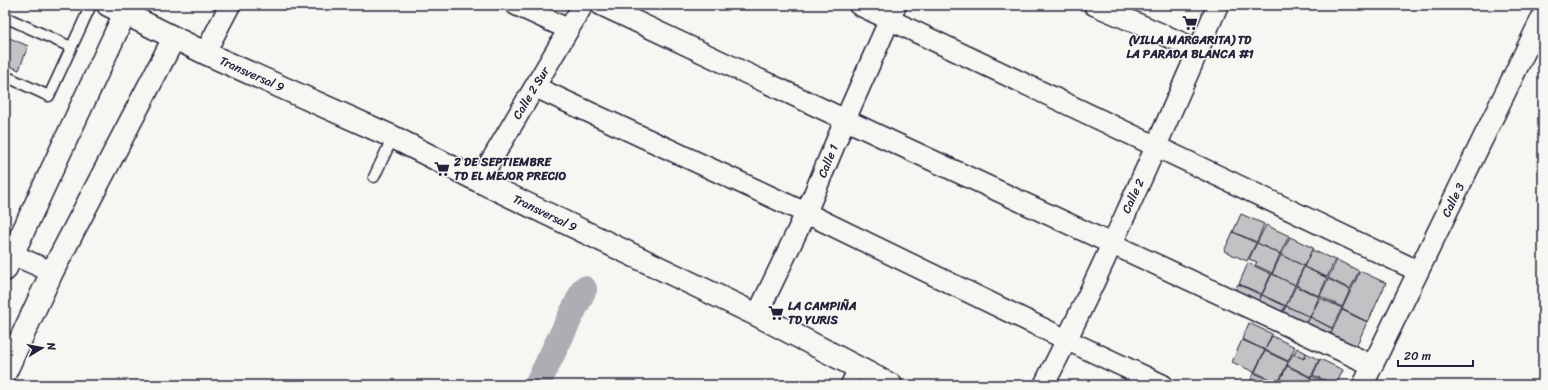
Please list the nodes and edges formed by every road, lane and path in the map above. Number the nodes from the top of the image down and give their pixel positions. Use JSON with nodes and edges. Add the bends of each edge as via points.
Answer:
{"nodes":[{"id":1,"x":91,"y":5,"type":"edge"},
{"id":2,"x":230,"y":5,"type":"edge"},
{"id":3,"x":516,"y":5,"type":"edge"},
{"id":4,"x":583,"y":5,"type":"edge"},
{"id":5,"x":601,"y":5,"type":"edge"},
{"id":6,"x":859,"y":5,"type":"edge"},
{"id":7,"x":1094,"y":5,"type":"edge"},
{"id":8,"x":1218,"y":5,"type":"edge"},
{"id":9,"x":120,"y":8,"type":"edge"},
{"id":10,"x":893,"y":12,"type":"edge"},
{"id":11,"x":1543,"y":15,"type":"edge"},
{"id":12,"x":5,"y":17,"type":"edge"},
{"id":13,"x":568,"y":29,"type":"junction"},
{"id":14,"x":174,"y":38,"type":"junction"},
{"id":15,"x":71,"y":47,"type":"junction"},
{"id":16,"x":1198,"y":50,"type":"junction"},
{"id":17,"x":205,"y":53,"type":"junction"},
{"id":18,"x":5,"y":76,"type":"edge"},
{"id":19,"x":535,"y":87,"type":"junction"},
{"id":20,"x":845,"y":120,"type":"junction"},
{"id":21,"x":393,"y":137,"type":"junction"},
{"id":22,"x":1156,"y":147,"type":"junction"},
{"id":23,"x":374,"y":177,"type":"dead end"},
{"id":24,"x":479,"y":181,"type":"junction"},
{"id":25,"x":806,"y":213,"type":"junction"},
{"id":26,"x":1112,"y":243,"type":"junction"},
{"id":27,"x":7,"y":258,"type":"edge"},
{"id":28,"x":1418,"y":271,"type":"junction"},
{"id":29,"x":52,"y":272,"type":"junction"},
{"id":30,"x":757,"y":315,"type":"junction"},
{"id":31,"x":1067,"y":340,"type":"junction"},
{"id":32,"x":1372,"y":365,"type":"junction"},
{"id":33,"x":5,"y":374,"type":"edge"},
{"id":34,"x":853,"y":376,"type":"edge"},
{"id":35,"x":892,"y":385,"type":"edge"},
{"id":36,"x":1044,"y":385,"type":"edge"},
{"id":37,"x":1163,"y":385,"type":"edge"},
{"id":38,"x":1363,"y":385,"type":"edge"}],
"edges":[{"from":1,"to":15,"type":"lane"},
{"from":2,"to":17,"type":"street"},
{"from":3,"to":13,"type":"street"},
{"from":4,"to":13,"type":"street","name":"Calle 2 Sur"},
{"from":5,"to":20,"type":"street"},
{"from":6,"to":10,"type":"street"},
{"from":7,"to":16,"type":"street"},
{"from":8,"to":16,"type":"street","name":"Calle 2"},
{"from":9,"to":14,"type":"street","name":"Transversal 9"},
{"from":9,"to":27,"type":"street"},
{"from":10,"to":20,"type":"street","name":"Calle 1"},
{"from":10,"to":22,"type":"street"},
{"from":11,"to":28,"type":"street","name":"Calle 3"},
{"from":12,"to":15,"type":"lane"},
{"from":13,"to":19,"type":"street","name":"Calle 2 Sur"},
{"from":14,"to":17,"type":"street","name":"Transversal 9"},
{"from":14,"to":29,"type":"street"},
{"from":15,"to":18,"type":"lane","via":[[49,96]]},
{"from":16,"to":22,"type":"street","name":"Calle 2"},
{"from":17,"to":21,"type":"street","name":"Transversal 9"},
{"from":19,"to":24,"type":"street","name":"Calle 2 Sur"},
{"from":19,"to":25,"type":"street"},
{"from":20,"to":25,"type":"street","name":"Calle 1"},
{"from":20,"to":26,"type":"street"},
{"from":21,"to":23,"type":"lane"},
{"from":21,"to":24,"type":"street","name":"Transversal 9"},
{"from":22,"to":26,"type":"street","name":"Calle 2"},
{"from":22,"to":28,"type":"street"},
{"from":24,"to":30,"type":"street","name":"Transversal 9"},
{"from":25,"to":30,"type":"street","name":"Calle 1"},
{"from":25,"to":31,"type":"street"},
{"from":26,"to":31,"type":"street","name":"Calle 2"},
{"from":26,"to":32,"type":"street"},
{"from":27,"to":29,"type":"street"},
{"from":28,"to":32,"type":"street","name":"Calle 3"},
{"from":29,"to":33,"type":"street"},
{"from":30,"to":34,"type":"street","name":"Transversal 9"},
{"from":31,"to":36,"type":"street","name":"Calle 2"},
{"from":31,"to":37,"type":"street"},
{"from":32,"to":38,"type":"street","name":"Calle 3"},
{"from":34,"to":35,"type":"street","name":"Transversal 9"}]}
